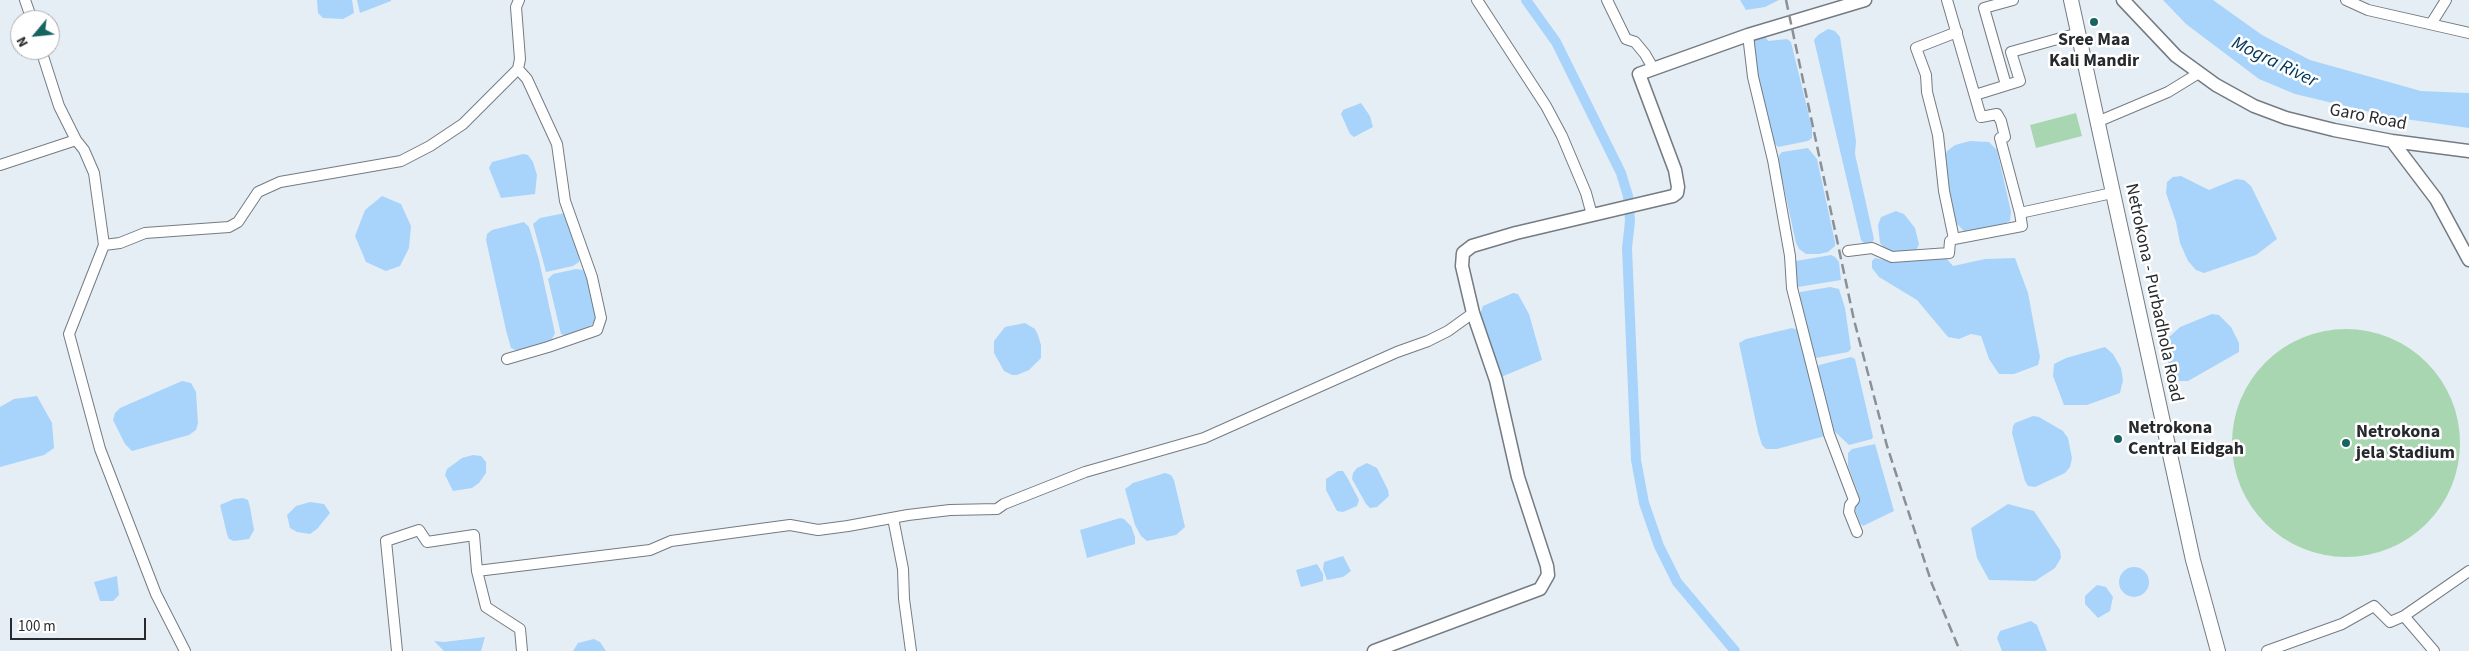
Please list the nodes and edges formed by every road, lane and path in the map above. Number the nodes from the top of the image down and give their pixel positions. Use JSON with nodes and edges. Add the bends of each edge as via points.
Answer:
{"nodes":[{"id":1,"x":519,"y":0,"type":"edge"},
{"id":2,"x":1477,"y":0,"type":"edge"},
{"id":3,"x":1607,"y":0,"type":"edge"},
{"id":4,"x":1864,"y":0,"type":"edge"},
{"id":5,"x":1947,"y":0,"type":"edge"},
{"id":6,"x":2013,"y":0,"type":"edge"},
{"id":7,"x":2071,"y":0,"type":"edge"},
{"id":8,"x":2123,"y":0,"type":"edge"},
{"id":9,"x":2346,"y":0,"type":"edge"},
{"id":10,"x":2446,"y":0,"type":"edge"},
{"id":11,"x":2431,"y":24,"type":"junction"},
{"id":12,"x":1957,"y":32,"type":"junction"},
{"id":13,"x":2469,"y":32,"type":"edge"},
{"id":14,"x":2079,"y":33,"type":"junction"},
{"id":15,"x":1748,"y":35,"type":"junction"},
{"id":16,"x":44,"y":60,"type":"edge"},
{"id":17,"x":1653,"y":68,"type":"junction"},
{"id":18,"x":518,"y":69,"type":"junction"},
{"id":19,"x":2199,"y":73,"type":"junction"},
{"id":20,"x":2006,"y":85,"type":"junction"},
{"id":21,"x":1975,"y":94,"type":"junction"},
{"id":22,"x":2097,"y":122,"type":"junction"},
{"id":23,"x":76,"y":140,"type":"junction"},
{"id":24,"x":2392,"y":141,"type":"junction"},
{"id":25,"x":2469,"y":151,"type":"edge"},
{"id":26,"x":0,"y":165,"type":"edge"},
{"id":27,"x":2112,"y":193,"type":"junction"},
{"id":28,"x":2020,"y":213,"type":"junction"},
{"id":29,"x":1596,"y":214,"type":"junction"},
{"id":30,"x":1954,"y":239,"type":"junction"},
{"id":31,"x":104,"y":245,"type":"junction"},
{"id":32,"x":1848,"y":251,"type":"dead end"},
{"id":33,"x":2469,"y":260,"type":"edge"},
{"id":34,"x":1473,"y":314,"type":"junction"},
{"id":35,"x":506,"y":359,"type":"dead end"},
{"id":36,"x":893,"y":518,"type":"junction"},
{"id":37,"x":1857,"y":532,"type":"dead end"},
{"id":38,"x":2469,"y":571,"type":"edge"},
{"id":39,"x":477,"y":572,"type":"junction"},
{"id":40,"x":2404,"y":616,"type":"junction"},
{"id":41,"x":185,"y":651,"type":"edge"},
{"id":42,"x":397,"y":651,"type":"edge"},
{"id":43,"x":522,"y":651,"type":"edge"},
{"id":44,"x":911,"y":651,"type":"edge"},
{"id":45,"x":1374,"y":651,"type":"edge"},
{"id":46,"x":2218,"y":651,"type":"edge"},
{"id":47,"x":2267,"y":651,"type":"edge"},
{"id":48,"x":2434,"y":651,"type":"edge"}],
"edges":[{"from":1,"to":18,"type":"street","via":[[516,7]]},
{"from":2,"to":29,"type":"street","via":[[1550,114]]},
{"from":3,"to":17,"type":"street","via":[[1626,39],[1635,42]]},
{"from":4,"to":15,"type":"street"},
{"from":5,"to":12,"type":"street"},
{"from":6,"to":20,"type":"street","via":[[1984,8]]},
{"from":7,"to":14,"type":"main road","name":"Netrokona - Purbadhola Road"},
{"from":8,"to":19,"type":"street","name":"Garo Road","via":[[2158,38]]},
{"from":9,"to":11,"type":"street","via":[[2368,10]]},
{"from":10,"to":11,"type":"street"},
{"from":11,"to":13,"type":"street"},
{"from":12,"to":21,"type":"street"},
{"from":12,"to":30,"type":"street","via":[[1916,48],[1926,75],[1938,134],[1944,191]]},
{"from":14,"to":20,"type":"street","via":[[2012,52],[2020,81]]},
{"from":14,"to":22,"type":"main road","name":"Netrokona - Purbadhola Road"},
{"from":15,"to":17,"type":"street"},
{"from":15,"to":37,"type":"street","via":[[1753,78],[1773,160],[1790,256],[1792,288],[1829,434],[1853,496],[1849,512]]},
{"from":16,"to":23,"type":"street","via":[[59,106]]},
{"from":17,"to":29,"type":"street","via":[[1639,75],[1675,170],[1677,193],[1664,199]]},
{"from":18,"to":31,"type":"street","via":[[463,124],[401,161],[280,182],[258,192],[238,222],[229,227],[145,233]]},
{"from":18,"to":35,"type":"street","via":[[527,79],[557,144],[565,201],[592,277],[600,318],[597,330]]},
{"from":19,"to":22,"type":"street","via":[[2168,92]]},
{"from":19,"to":24,"type":"street","name":"Garo Road","via":[[2234,96],[2276,115]]},
{"from":20,"to":21,"type":"street"},
{"from":21,"to":28,"type":"street","via":[[1981,117],[1997,114],[2001,121],[2004,137],[2000,138]]},
{"from":22,"to":27,"type":"main road","name":"Netrokona - Purbadhola Road"},
{"from":23,"to":26,"type":"street"},
{"from":23,"to":31,"type":"street","via":[[94,173]]},
{"from":24,"to":25,"type":"street","name":"Garo Road"},
{"from":24,"to":33,"type":"street","via":[[2436,199]]},
{"from":27,"to":28,"type":"street"},
{"from":27,"to":46,"type":"main road","name":"Netrokona - Purbadhola Road","via":[[2191,551]]},
{"from":28,"to":30,"type":"street","via":[[2022,226]]},
{"from":29,"to":34,"type":"street","via":[[1516,232],[1467,249],[1463,253],[1462,266]]},
{"from":30,"to":32,"type":"street","via":[[1950,242],[1949,253],[1892,257],[1872,248]]},
{"from":31,"to":41,"type":"street","via":[[69,334],[100,449],[156,594]]},
{"from":34,"to":36,"type":"street","via":[[1428,341],[1204,438],[1085,472],[997,509],[950,510]]},
{"from":34,"to":45,"type":"street","via":[[1496,380],[1518,477],[1547,566],[1546,582],[1540,589]]},
{"from":36,"to":39,"type":"street","via":[[818,530],[790,525],[671,541],[650,550]]},
{"from":36,"to":44,"type":"street","via":[[903,570]]},
{"from":38,"to":40,"type":"street"},
{"from":39,"to":42,"type":"street","via":[[474,535],[427,542],[419,530],[386,541]]},
{"from":39,"to":43,"type":"street","via":[[486,607],[520,629]]},
{"from":40,"to":47,"type":"street","via":[[2390,622],[2374,606],[2342,624]]},
{"from":40,"to":48,"type":"street"}]}
